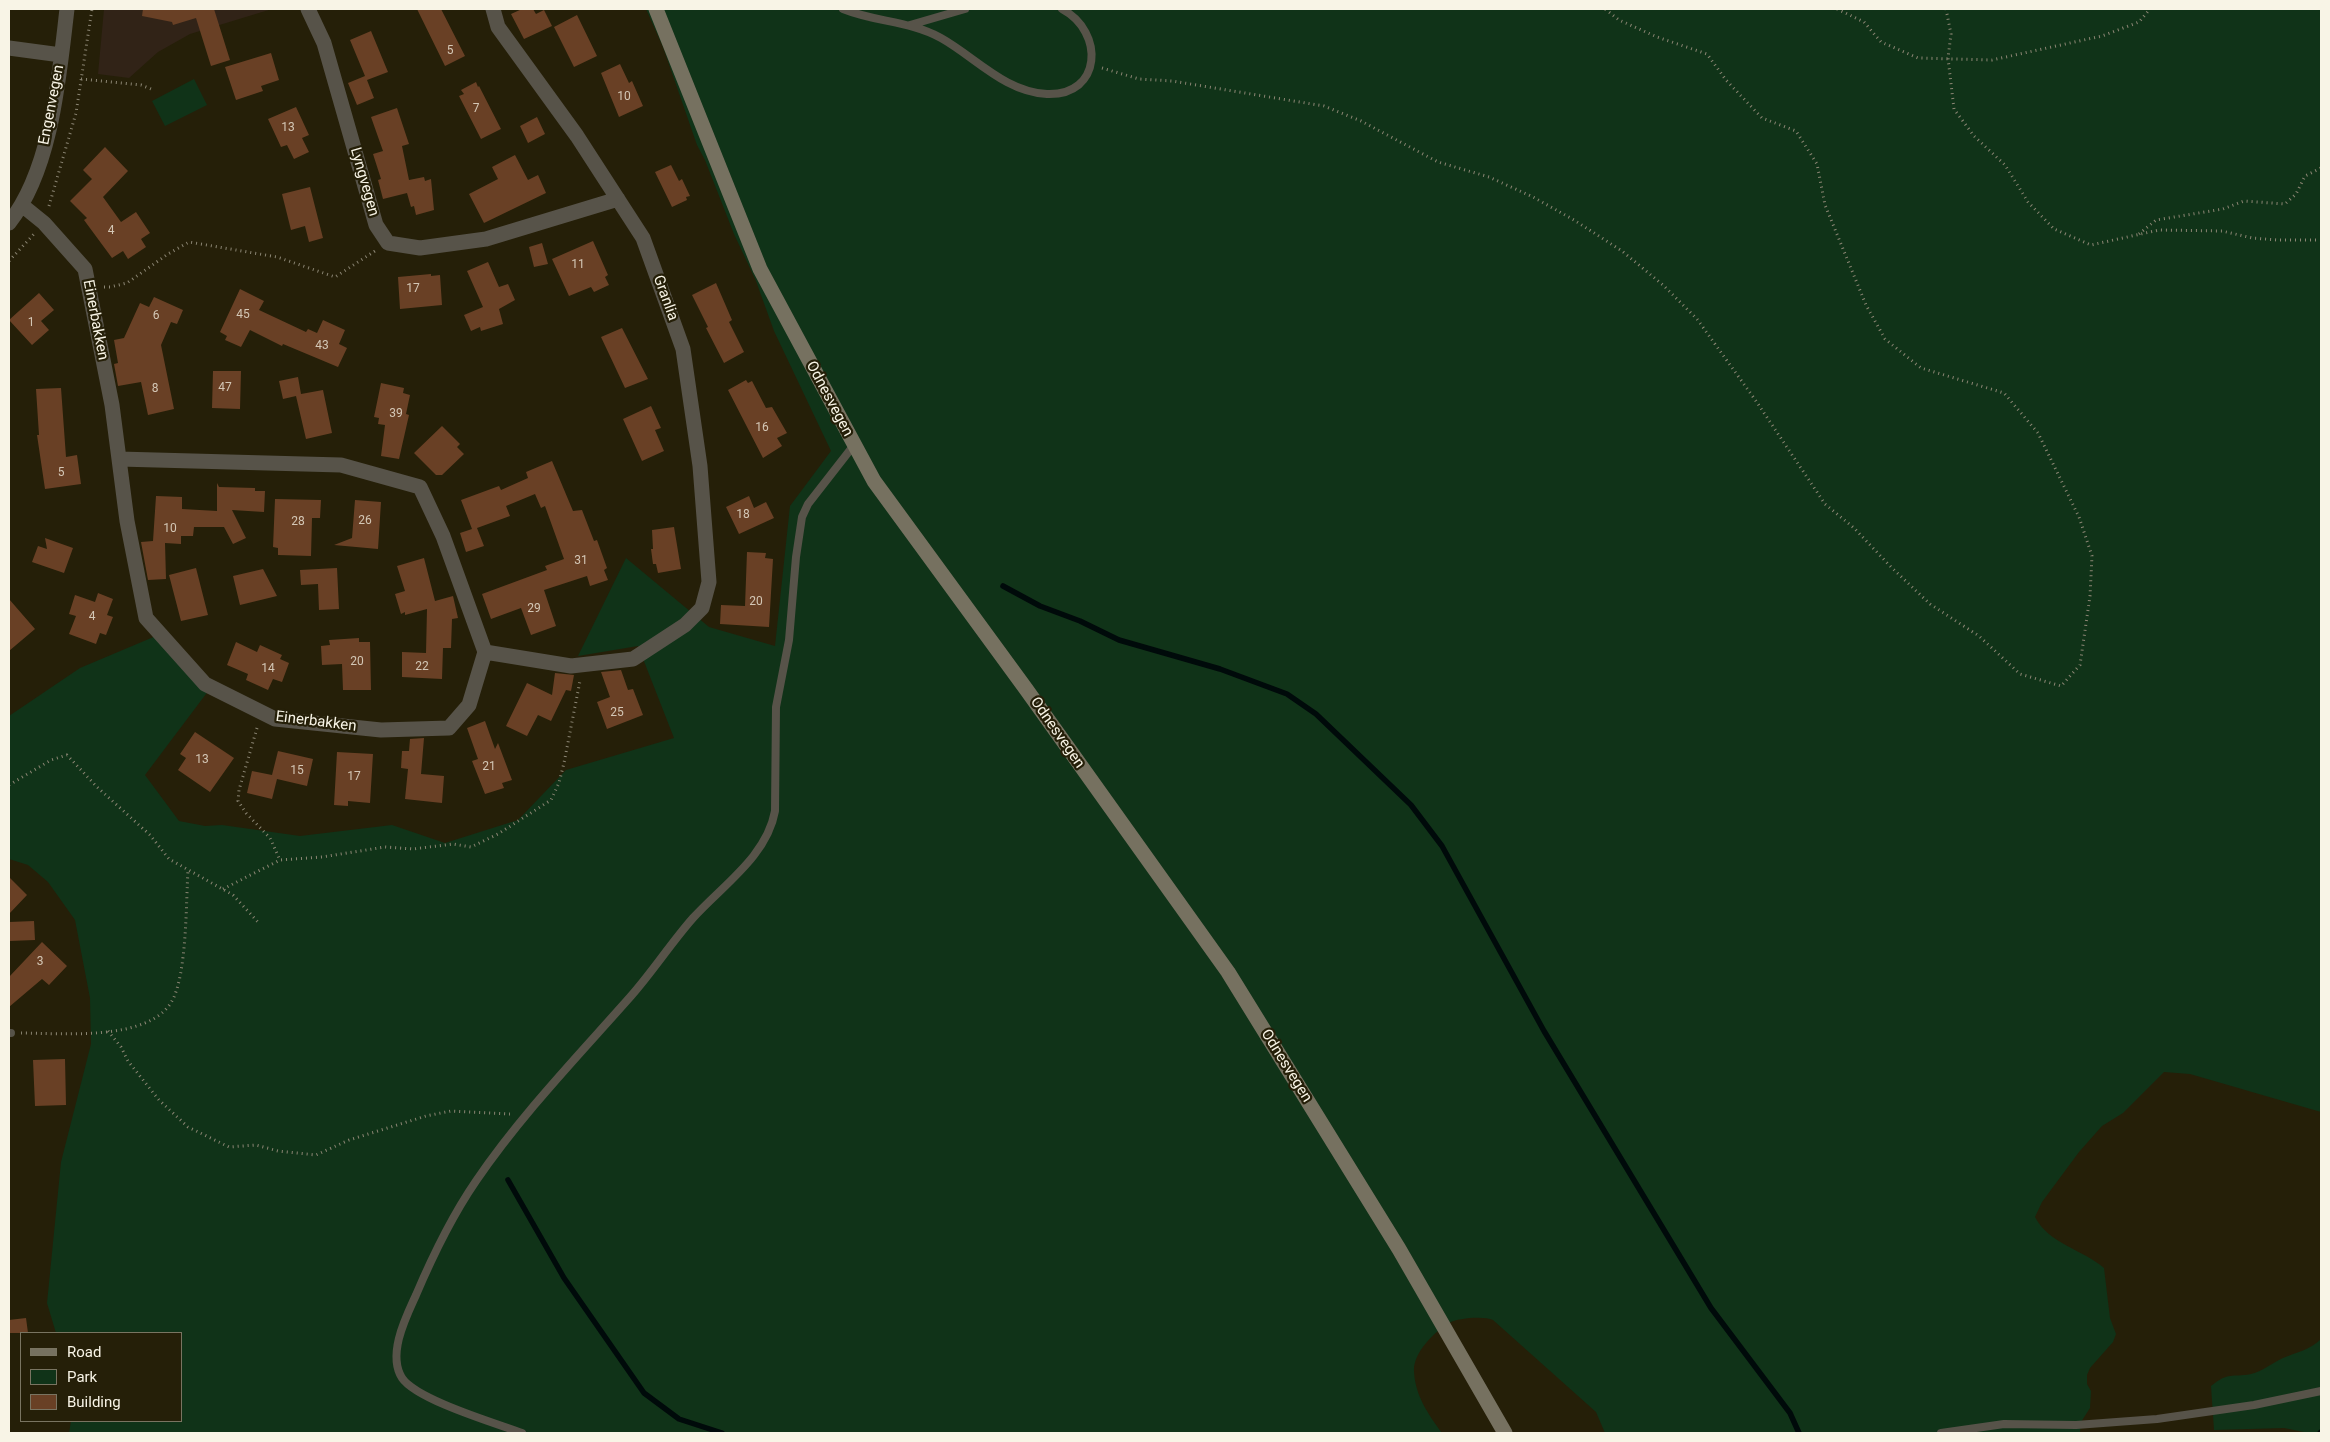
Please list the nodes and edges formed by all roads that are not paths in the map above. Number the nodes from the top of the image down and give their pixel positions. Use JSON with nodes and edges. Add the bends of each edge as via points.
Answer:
{"nodes":[{"id":1,"x":67,"y":9,"type":"edge"},
{"id":2,"x":308,"y":9,"type":"edge"},
{"id":3,"x":492,"y":9,"type":"edge"},
{"id":4,"x":656,"y":9,"type":"edge"},
{"id":5,"x":843,"y":9,"type":"edge"},
{"id":6,"x":964,"y":9,"type":"edge"},
{"id":7,"x":1062,"y":9,"type":"edge"},
{"id":8,"x":910,"y":25,"type":"junction"},
{"id":9,"x":9,"y":48,"type":"edge"},
{"id":10,"x":61,"y":55,"type":"junction"},
{"id":11,"x":618,"y":199,"type":"junction"},
{"id":12,"x":22,"y":206,"type":"junction"},
{"id":13,"x":9,"y":224,"type":"edge"},
{"id":14,"x":854,"y":445,"type":"junction"},
{"id":15,"x":119,"y":459,"type":"junction"},
{"id":16,"x":485,"y":652,"type":"junction"},
{"id":17,"x":2321,"y":1391,"type":"edge"},
{"id":18,"x":522,"y":1433,"type":"edge"},
{"id":19,"x":1505,"y":1433,"type":"edge"},
{"id":20,"x":1942,"y":1433,"type":"edge"}],
"edges":[{"from":1,"to":10,"type":"street","name":"Engenvegen"},
{"from":2,"to":11,"type":"street","name":"Lyngvegen","via":[[324,43],[376,225],[388,243],[420,248],[486,239]]},
{"from":3,"to":11,"type":"street","name":"Granlia","via":[[498,27]]},
{"from":4,"to":14,"type":"main road","name":"Odnesvegen","via":[[760,269]]},
{"from":5,"to":8,"type":"lane","via":[[873,19]]},
{"from":6,"to":8,"type":"lane"},
{"from":7,"to":8,"type":"lane","via":[[1087,33],[1092,48],[1092,65],[1072,89],[1048,94],[1027,92],[1006,82],[940,37]]},
{"from":9,"to":10,"type":"street"},
{"from":10,"to":12,"type":"street","name":"Engenvegen","via":[[49,133]]},
{"from":11,"to":16,"type":"street","name":"Granlia","via":[[643,238],[683,349],[700,466],[709,582],[702,608],[685,625],[633,659],[571,666]]},
{"from":12,"to":13,"type":"street","name":"Engenvegen"},
{"from":12,"to":15,"type":"street","name":"Einerbakken","via":[[44,223],[85,268],[112,405]]},
{"from":14,"to":18,"type":"lane","via":[[808,504],[802,517],[789,640],[776,707],[775,811],[766,839],[732,880],[693,918],[643,982],[526,1115],[476,1181],[453,1218],[410,1308],[397,1347],[396,1360],[402,1378],[420,1393]]},
{"from":14,"to":19,"type":"main road","name":"Odnesvegen","via":[[874,481],[1228,972],[1399,1249]]},
{"from":15,"to":16,"type":"street","via":[[341,465],[420,487],[443,536]]},
{"from":15,"to":16,"type":"street","name":"Einerbakken","via":[[146,618],[205,684],[275,719],[381,730],[449,728],[469,705]]},
{"from":17,"to":20,"type":"lane","via":[[2254,1406],[2138,1421],[2076,1425],[2004,1424]]}]}
